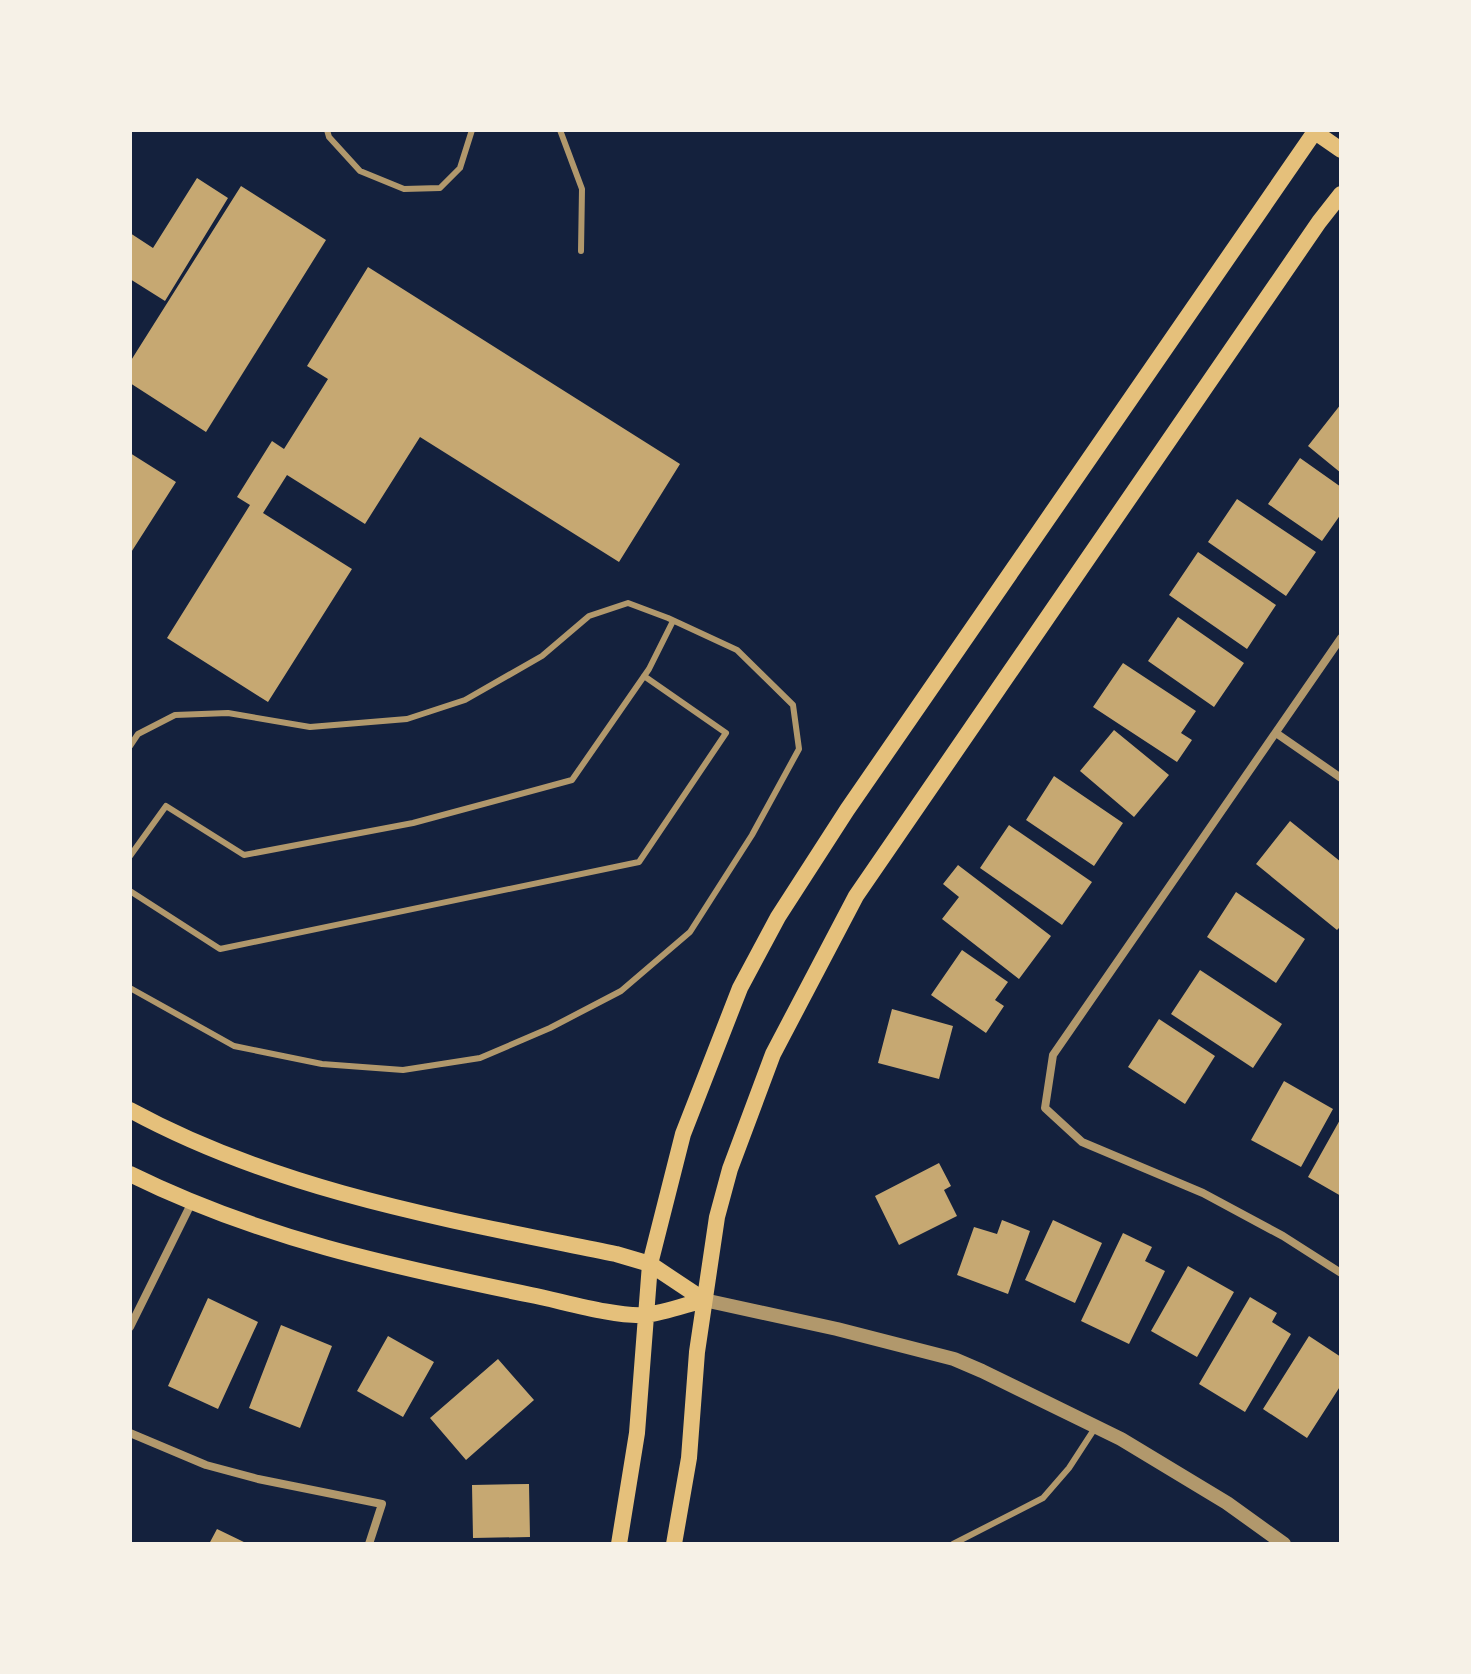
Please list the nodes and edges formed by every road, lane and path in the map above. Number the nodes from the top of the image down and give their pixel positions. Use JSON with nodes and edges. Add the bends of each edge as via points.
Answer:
{"nodes":[{"id":1,"x":327,"y":130,"type":"edge"},
{"id":2,"x":472,"y":130,"type":"edge"},
{"id":3,"x":560,"y":130,"type":"edge"},
{"id":4,"x":1314,"y":131,"type":"edge"},
{"id":5,"x":1341,"y":150,"type":"edge"},
{"id":6,"x":1341,"y":194,"type":"edge"},
{"id":7,"x":581,"y":251,"type":"dead end"},
{"id":8,"x":673,"y":621,"type":"junction"},
{"id":9,"x":1341,"y":638,"type":"edge"},
{"id":10,"x":644,"y":676,"type":"junction"},
{"id":11,"x":1276,"y":733,"type":"junction"},
{"id":12,"x":130,"y":746,"type":"edge"},
{"id":13,"x":1341,"y":778,"type":"edge"},
{"id":14,"x":130,"y":856,"type":"edge"},
{"id":15,"x":130,"y":891,"type":"edge"},
{"id":16,"x":130,"y":988,"type":"edge"},
{"id":17,"x":130,"y":1110,"type":"edge"},
{"id":18,"x":130,"y":1174,"type":"edge"},
{"id":19,"x":192,"y":1202,"type":"junction"},
{"id":20,"x":650,"y":1264,"type":"junction"},
{"id":21,"x":1341,"y":1273,"type":"edge"},
{"id":22,"x":704,"y":1300,"type":"junction"},
{"id":23,"x":644,"y":1315,"type":"junction"},
{"id":24,"x":130,"y":1327,"type":"edge"},
{"id":25,"x":1096,"y":1426,"type":"junction"},
{"id":26,"x":130,"y":1433,"type":"edge"},
{"id":27,"x":369,"y":1544,"type":"edge"},
{"id":28,"x":619,"y":1544,"type":"edge"},
{"id":29,"x":674,"y":1544,"type":"edge"},
{"id":30,"x":953,"y":1544,"type":"edge"},
{"id":31,"x":1284,"y":1544,"type":"edge"}],
"edges":[{"from":1,"to":2,"type":"lane","via":[[360,171],[404,189],[440,188],[460,168]]},
{"from":3,"to":7,"type":"lane","via":[[582,189]]},
{"from":4,"to":5,"type":"main road"},
{"from":4,"to":20,"type":"main road","via":[[778,917],[740,988],[703,1079],[683,1134]]},
{"from":6,"to":22,"type":"main road","via":[[856,896],[773,1054],[730,1169]]},
{"from":8,"to":10,"type":"lane"},
{"from":8,"to":12,"type":"lane","via":[[628,603],[589,616],[542,656],[465,700],[407,719],[310,727],[228,713],[175,715],[138,734]]},
{"from":8,"to":16,"type":"lane","via":[[737,650],[793,705],[799,749],[690,932],[621,991],[480,1058],[403,1070],[322,1064],[234,1046]]},
{"from":9,"to":11,"type":"street"},
{"from":10,"to":14,"type":"lane","via":[[572,780],[413,823],[244,855],[166,806]]},
{"from":10,"to":15,"type":"lane","via":[[726,733],[639,862],[220,949]]},
{"from":11,"to":13,"type":"street"},
{"from":11,"to":21,"type":"street","via":[[1053,1055],[1045,1108],[1082,1142],[1203,1193]]},
{"from":17,"to":20,"type":"main road","via":[[201,1146],[312,1185]]},
{"from":18,"to":19,"type":"main road"},
{"from":19,"to":23,"type":"main road","via":[[326,1250]]},
{"from":19,"to":24,"type":"street"},
{"from":20,"to":22,"type":"main road"},
{"from":20,"to":23,"type":"main road"},
{"from":22,"to":23,"type":"main road"},
{"from":22,"to":25,"type":"street","via":[[954,1359]]},
{"from":22,"to":29,"type":"main road","via":[[689,1458]]},
{"from":23,"to":28,"type":"main road","via":[[637,1433]]},
{"from":25,"to":30,"type":"lane","via":[[1043,1498]]},
{"from":25,"to":31,"type":"street","via":[[1227,1503]]},
{"from":26,"to":27,"type":"street","via":[[206,1465],[382,1504]]}]}
